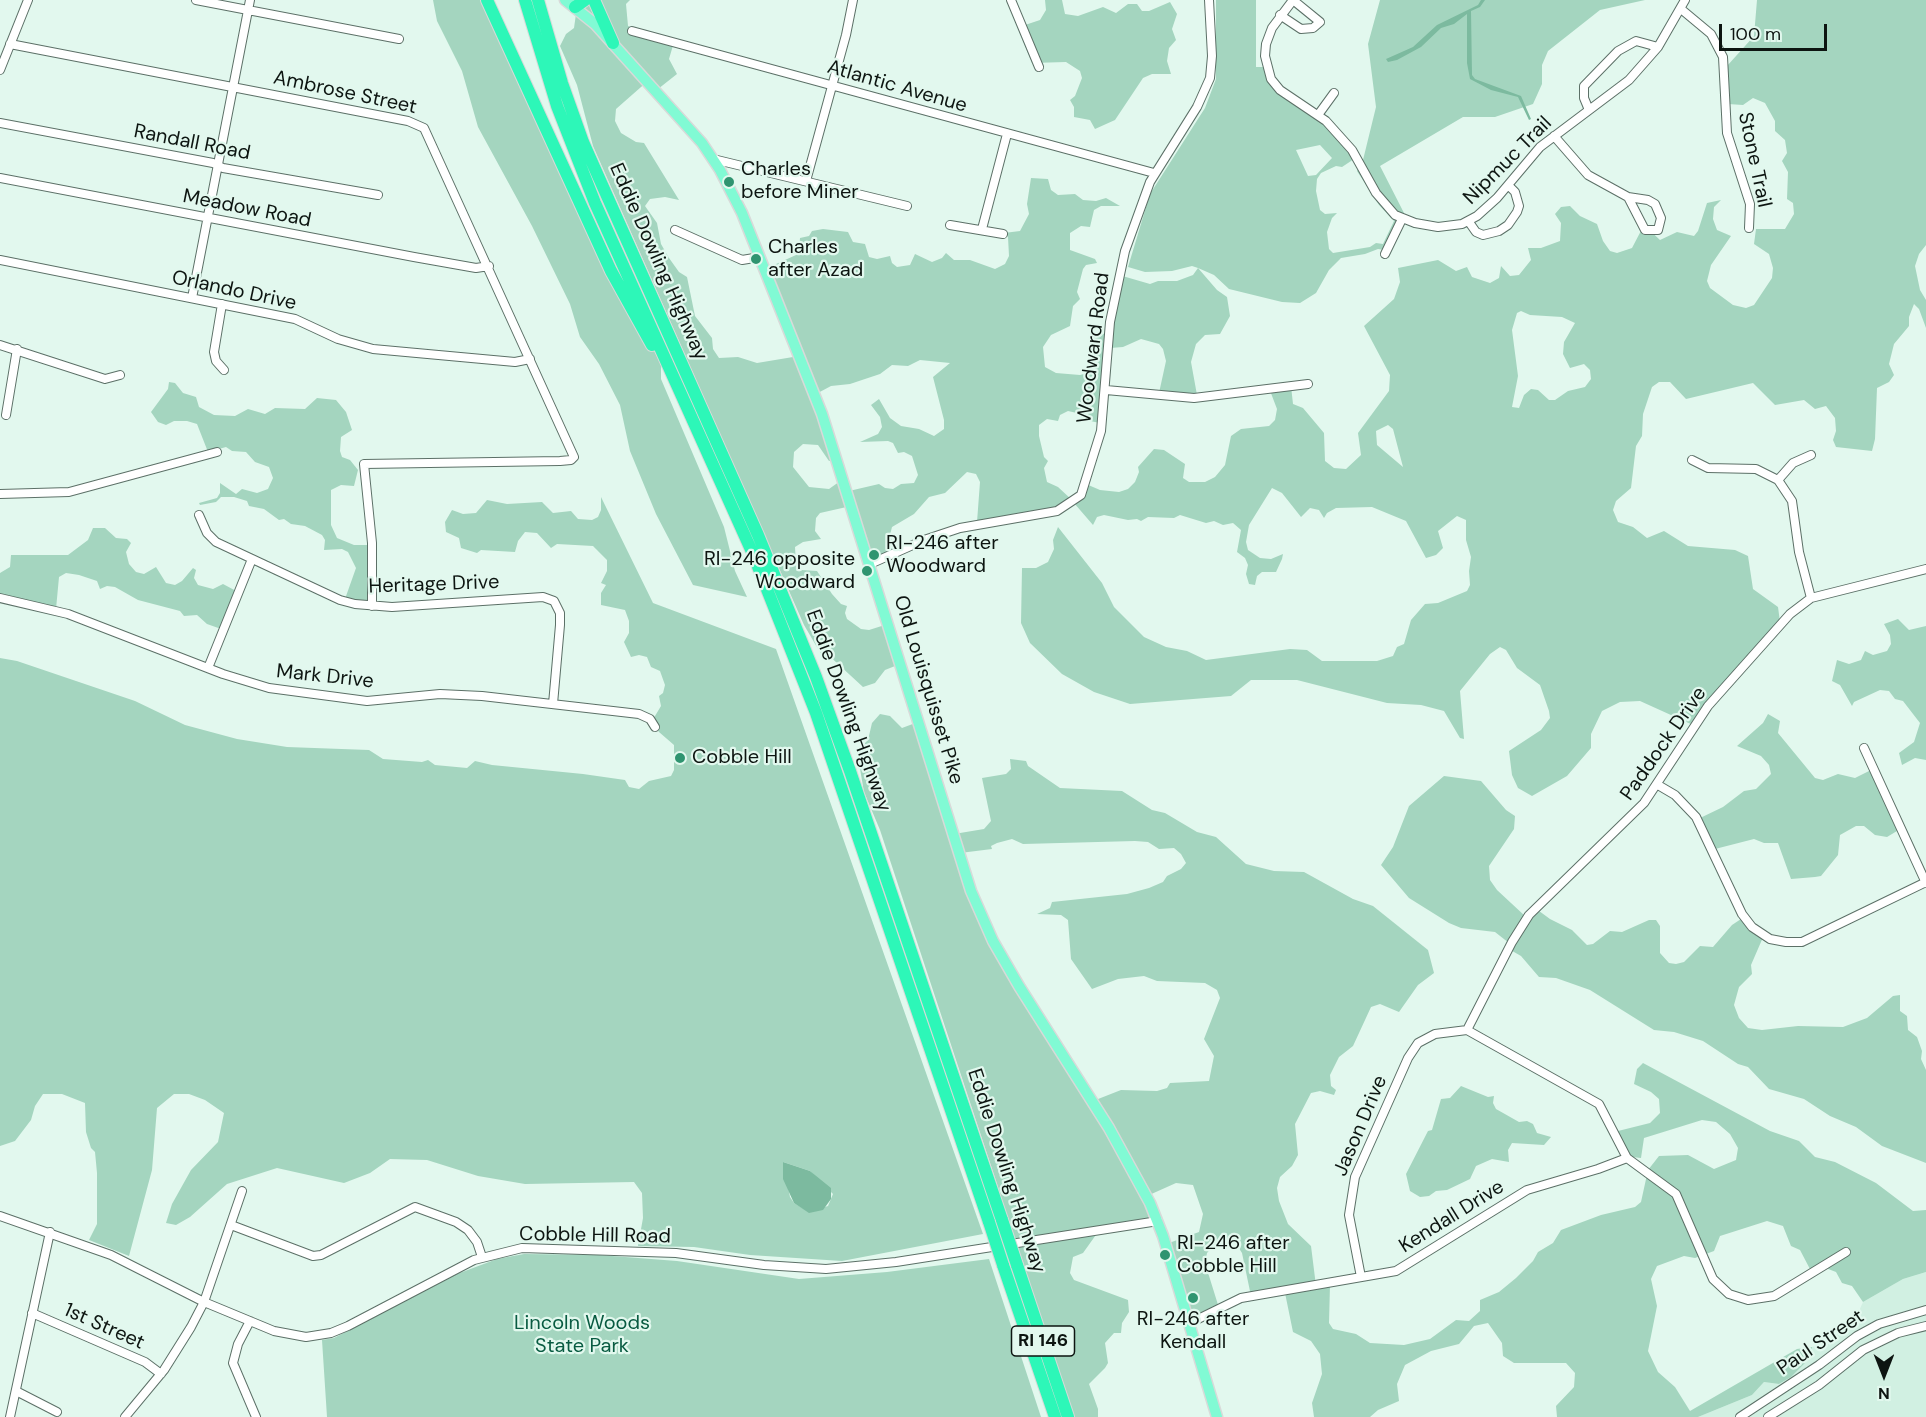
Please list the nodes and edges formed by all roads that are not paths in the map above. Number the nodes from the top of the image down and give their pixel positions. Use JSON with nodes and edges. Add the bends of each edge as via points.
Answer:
{"nodes":[{"id":1,"x":28,"y":0,"type":"edge"},
{"id":2,"x":196,"y":0,"type":"edge"},
{"id":3,"x":250,"y":0,"type":"edge"},
{"id":4,"x":487,"y":0,"type":"edge"},
{"id":5,"x":525,"y":0,"type":"edge"},
{"id":6,"x":594,"y":0,"type":"edge"},
{"id":7,"x":853,"y":0,"type":"edge"},
{"id":8,"x":1011,"y":0,"type":"edge"},
{"id":9,"x":1209,"y":0,"type":"edge"},
{"id":10,"x":1293,"y":0,"type":"edge"},
{"id":11,"x":1685,"y":0,"type":"edge"},
{"id":12,"x":575,"y":2,"type":"edge"},
{"id":13,"x":539,"y":4,"type":"edge"},
{"id":14,"x":1681,"y":9,"type":"junction"},
{"id":15,"x":248,"y":10,"type":"junction"},
{"id":16,"x":1280,"y":15,"type":"junction"},
{"id":17,"x":632,"y":31,"type":"dead end"},
{"id":18,"x":399,"y":39,"type":"dead end"},
{"id":19,"x":613,"y":43,"type":"junction"},
{"id":20,"x":10,"y":44,"type":"junction"},
{"id":21,"x":1658,"y":47,"type":"junction"},
{"id":22,"x":1038,"y":67,"type":"dead end"},
{"id":23,"x":0,"y":69,"type":"edge"},
{"id":24,"x":233,"y":87,"type":"junction"},
{"id":25,"x":833,"y":87,"type":"junction"},
{"id":26,"x":1334,"y":93,"type":"dead end"},
{"id":27,"x":1588,"y":110,"type":"junction"},
{"id":28,"x":1318,"y":115,"type":"junction"},
{"id":29,"x":0,"y":123,"type":"edge"},
{"id":30,"x":1007,"y":134,"type":"junction"},
{"id":31,"x":1554,"y":136,"type":"junction"},
{"id":32,"x":713,"y":159,"type":"junction"},
{"id":33,"x":218,"y":165,"type":"junction"},
{"id":34,"x":1154,"y":173,"type":"junction"},
{"id":35,"x":0,"y":178,"type":"edge"},
{"id":36,"x":806,"y":181,"type":"junction"},
{"id":37,"x":1508,"y":185,"type":"junction"},
{"id":38,"x":378,"y":195,"type":"dead end"},
{"id":39,"x":1628,"y":198,"type":"junction"},
{"id":40,"x":907,"y":206,"type":"dead end"},
{"id":41,"x":208,"y":218,"type":"junction"},
{"id":42,"x":1402,"y":219,"type":"junction"},
{"id":43,"x":1470,"y":222,"type":"junction"},
{"id":44,"x":950,"y":225,"type":"dead end"},
{"id":45,"x":1749,"y":228,"type":"dead end"},
{"id":46,"x":982,"y":229,"type":"junction"},
{"id":47,"x":675,"y":230,"type":"dead end"},
{"id":48,"x":1003,"y":234,"type":"dead end"},
{"id":49,"x":1385,"y":254,"type":"dead end"},
{"id":50,"x":760,"y":257,"type":"junction"},
{"id":51,"x":0,"y":260,"type":"edge"},
{"id":52,"x":489,"y":266,"type":"junction"},
{"id":53,"x":192,"y":298,"type":"junction"},
{"id":54,"x":222,"y":304,"type":"junction"},
{"id":55,"x":0,"y":345,"type":"edge"},
{"id":56,"x":17,"y":349,"type":"junction"},
{"id":57,"x":530,"y":359,"type":"junction"},
{"id":58,"x":224,"y":370,"type":"dead end"},
{"id":59,"x":120,"y":375,"type":"dead end"},
{"id":60,"x":1308,"y":384,"type":"dead end"},
{"id":61,"x":1106,"y":390,"type":"junction"},
{"id":62,"x":6,"y":415,"type":"dead end"},
{"id":63,"x":698,"y":429,"type":"junction"},
{"id":64,"x":217,"y":452,"type":"dead end"},
{"id":65,"x":1811,"y":455,"type":"dead end"},
{"id":66,"x":1692,"y":460,"type":"dead end"},
{"id":67,"x":1778,"y":480,"type":"junction"},
{"id":68,"x":0,"y":494,"type":"edge"},
{"id":69,"x":200,"y":515,"type":"dead end"},
{"id":70,"x":252,"y":559,"type":"junction"},
{"id":71,"x":870,"y":564,"type":"junction"},
{"id":72,"x":1926,"y":569,"type":"edge"},
{"id":73,"x":0,"y":598,"type":"edge"},
{"id":74,"x":1811,"y":598,"type":"junction"},
{"id":75,"x":372,"y":606,"type":"junction"},
{"id":76,"x":208,"y":668,"type":"junction"},
{"id":77,"x":553,"y":704,"type":"junction"},
{"id":78,"x":655,"y":727,"type":"dead end"},
{"id":79,"x":1864,"y":748,"type":"dead end"},
{"id":80,"x":1658,"y":785,"type":"junction"},
{"id":81,"x":1926,"y":882,"type":"edge"},
{"id":82,"x":1467,"y":1030,"type":"junction"},
{"id":83,"x":1627,"y":1158,"type":"junction"},
{"id":84,"x":242,"y":1191,"type":"dead end"},
{"id":85,"x":0,"y":1216,"type":"edge"},
{"id":86,"x":995,"y":1221,"type":"junction"},
{"id":87,"x":1158,"y":1221,"type":"junction"},
{"id":88,"x":231,"y":1224,"type":"junction"},
{"id":89,"x":50,"y":1232,"type":"junction"},
{"id":90,"x":1846,"y":1252,"type":"dead end"},
{"id":91,"x":482,"y":1257,"type":"junction"},
{"id":92,"x":1361,"y":1277,"type":"junction"},
{"id":93,"x":204,"y":1302,"type":"junction"},
{"id":94,"x":1926,"y":1310,"type":"edge"},
{"id":95,"x":32,"y":1313,"type":"junction"},
{"id":96,"x":250,"y":1321,"type":"junction"},
{"id":97,"x":1190,"y":1323,"type":"junction"},
{"id":98,"x":1926,"y":1326,"type":"edge"},
{"id":99,"x":161,"y":1374,"type":"junction"},
{"id":100,"x":16,"y":1391,"type":"junction"},
{"id":101,"x":57,"y":1412,"type":"dead end"},
{"id":102,"x":10,"y":1417,"type":"edge"},
{"id":103,"x":125,"y":1417,"type":"edge"},
{"id":104,"x":256,"y":1417,"type":"edge"},
{"id":105,"x":1055,"y":1417,"type":"edge"},
{"id":106,"x":1068,"y":1417,"type":"edge"},
{"id":107,"x":1217,"y":1417,"type":"edge"},
{"id":108,"x":1740,"y":1417,"type":"edge"},
{"id":109,"x":1768,"y":1417,"type":"edge"}],
"edges":[{"from":1,"to":20,"type":"street"},
{"from":2,"to":15,"type":"street"},
{"from":3,"to":15,"type":"street"},
{"from":4,"to":63,"type":"highway","via":[[611,271]]},
{"from":5,"to":63,"type":"highway","name":"Eddie Dowling Highway","number":"RI 146","via":[[557,106],[584,175]]},
{"from":6,"to":19,"type":"highway"},
{"from":7,"to":25,"type":"street"},
{"from":8,"to":22,"type":"street"},
{"from":9,"to":34,"type":"street","name":"Woodward Road","via":[[1210,78],[1197,107]]},
{"from":10,"to":16,"type":"street"},
{"from":10,"to":16,"type":"street","via":[[1320,22],[1313,28],[1301,29]]},
{"from":11,"to":14,"type":"street","name":"Nipmuc Trail"},
{"from":12,"to":19,"type":"main road","name":"Old Louisquisset Pike"},
{"from":13,"to":86,"type":"highway","name":"Eddie Dowling Highway","number":"RI 146","via":[[566,93],[603,190],[745,506],[816,677]]},
{"from":14,"to":21,"type":"street","name":"Nipmuc Trail"},
{"from":14,"to":45,"type":"street","name":"Stone Trail","via":[[1711,34],[1723,57],[1727,133],[1750,204]]},
{"from":15,"to":18,"type":"street"},
{"from":15,"to":24,"type":"street"},
{"from":16,"to":28,"type":"street","via":[[1266,44],[1267,68],[1281,90]]},
{"from":17,"to":25,"type":"street","name":"Atlantic Avenue"},
{"from":19,"to":32,"type":"main road","name":"Old Louisquisset Pike"},
{"from":20,"to":23,"type":"street"},
{"from":20,"to":24,"type":"street","name":"Ambrose Street"},
{"from":21,"to":27,"type":"street","name":"Nipmuc Trail","via":[[1629,80]]},
{"from":21,"to":27,"type":"street","via":[[1636,41],[1618,51],[1584,86]]},
{"from":24,"to":33,"type":"street"},
{"from":24,"to":52,"type":"street","name":"Ambrose Street","via":[[420,124]]},
{"from":25,"to":30,"type":"street","name":"Atlantic Avenue"},
{"from":25,"to":36,"type":"street"},
{"from":26,"to":28,"type":"street"},
{"from":27,"to":31,"type":"street","name":"Nipmuc Trail"},
{"from":28,"to":42,"type":"street","via":[[1352,150],[1383,202]]},
{"from":29,"to":33,"type":"street","name":"Randall Road"},
{"from":30,"to":34,"type":"street","name":"Atlantic Avenue"},
{"from":30,"to":46,"type":"street"},
{"from":31,"to":37,"type":"street","name":"Nipmuc Trail"},
{"from":31,"to":39,"type":"street","via":[[1588,175]]},
{"from":32,"to":36,"type":"street"},
{"from":32,"to":50,"type":"main road","name":"Old Louisquisset Pike"},
{"from":33,"to":38,"type":"street","name":"Randall Road"},
{"from":33,"to":41,"type":"street"},
{"from":34,"to":61,"type":"street","name":"Woodward Road","via":[[1122,261],[1110,322]]},
{"from":35,"to":41,"type":"street","name":"Meadow Road"},
{"from":36,"to":40,"type":"street"},
{"from":37,"to":43,"type":"street","name":"Nipmuc Trail"},
{"from":37,"to":43,"type":"street","via":[[1519,206],[1508,225],[1483,235]]},
{"from":39,"to":39,"type":"street","via":[[1645,230],[1658,230],[1661,218],[1655,204]]},
{"from":41,"to":52,"type":"street","name":"Meadow Road","via":[[476,268]]},
{"from":41,"to":53,"type":"street"},
{"from":42,"to":43,"type":"street","name":"Nipmuc Trail","via":[[1438,227]]},
{"from":42,"to":49,"type":"street"},
{"from":44,"to":46,"type":"street"},
{"from":46,"to":48,"type":"street"},
{"from":47,"to":50,"type":"street","via":[[742,260]]},
{"from":50,"to":71,"type":"main road","name":"Old Louisquisset Pike","via":[[822,414]]},
{"from":51,"to":53,"type":"street","name":"Orlando Drive"},
{"from":52,"to":57,"type":"street","name":"Ambrose Street"},
{"from":53,"to":54,"type":"street","name":"Orlando Drive"},
{"from":54,"to":57,"type":"street","name":"Orlando Drive","via":[[295,319],[373,349],[515,362]]},
{"from":54,"to":58,"type":"street","via":[[214,352],[216,362]]},
{"from":55,"to":56,"type":"street"},
{"from":56,"to":59,"type":"street","via":[[105,380]]},
{"from":56,"to":62,"type":"street"},
{"from":57,"to":75,"type":"street","name":"Ambrose Street","via":[[574,457],[560,461],[364,464],[372,543]]},
{"from":60,"to":61,"type":"street","via":[[1186,398]]},
{"from":61,"to":71,"type":"street","name":"Woodward Road","via":[[1094,457],[1077,500],[1057,511],[960,528]]},
{"from":63,"to":86,"type":"highway","name":"Eddie Dowling Highway","number":"RI 146","via":[[816,713]]},
{"from":64,"to":68,"type":"street","via":[[69,492]]},
{"from":65,"to":67,"type":"street","via":[[1794,463]]},
{"from":66,"to":67,"type":"street","via":[[1708,468],[1756,469]]},
{"from":67,"to":74,"type":"street","via":[[1792,501]]},
{"from":69,"to":70,"type":"street","name":"Heritage Drive","via":[[207,533],[216,542]]},
{"from":70,"to":75,"type":"street","name":"Heritage Drive","via":[[340,600]]},
{"from":70,"to":76,"type":"street"},
{"from":71,"to":87,"type":"main road","name":"Old Louisquisset Pike","via":[[966,877],[983,920],[1018,986],[1128,1158]]},
{"from":72,"to":74,"type":"street","name":"Paddock Drive"},
{"from":73,"to":76,"type":"street","name":"Mark Drive","via":[[68,614]]},
{"from":74,"to":80,"type":"street","name":"Paddock Drive","via":[[1790,614],[1708,706],[1679,746]]},
{"from":75,"to":77,"type":"street","name":"Heritage Drive","via":[[543,597],[554,601],[560,625]]},
{"from":76,"to":77,"type":"street","name":"Mark Drive","via":[[250,684],[324,697],[376,701],[462,694]]},
{"from":77,"to":78,"type":"street","name":"Mark Drive","via":[[639,714],[651,719]]},
{"from":79,"to":81,"type":"street"},
{"from":80,"to":81,"type":"street","via":[[1675,795],[1696,817],[1742,914],[1752,927],[1770,939],[1802,942]]},
{"from":80,"to":82,"type":"street","name":"Paddock Drive","via":[[1629,820],[1529,915]]},
{"from":82,"to":83,"type":"street","via":[[1594,1100],[1605,1112]]},
{"from":82,"to":92,"type":"street","name":"Jason Drive","via":[[1435,1034],[1418,1042],[1355,1177],[1349,1215]]},
{"from":83,"to":90,"type":"street","via":[[1676,1194],[1713,1279],[1724,1292],[1735,1297],[1756,1300],[1774,1296]]},
{"from":83,"to":92,"type":"street","name":"Kendall Drive","via":[[1527,1190],[1408,1265]]},
{"from":84,"to":88,"type":"street"},
{"from":85,"to":89,"type":"street","name":"Cobble Hill Road"},
{"from":86,"to":105,"type":"highway","name":"Eddie Dowling Highway","number":"RI 146","bridge":true,"via":[[1003,1265]]},
{"from":86,"to":106,"type":"highway","name":"Eddie Dowling Highway","number":"RI 146","bridge":true,"via":[[1017,1264]]},
{"from":87,"to":91,"type":"street","name":"Cobble Hill Road","via":[[896,1262],[826,1269],[626,1250],[522,1248]]},
{"from":87,"to":97,"type":"main road","name":"Old Louisquisset Pike"},
{"from":88,"to":91,"type":"street","via":[[313,1256],[415,1207],[468,1230]]},
{"from":88,"to":93,"type":"street"},
{"from":89,"to":93,"type":"street","name":"Cobble Hill Road","via":[[111,1255]]},
{"from":89,"to":95,"type":"street"},
{"from":91,"to":96,"type":"street","name":"Cobble Hill Road","via":[[331,1333],[296,1337]]},
{"from":92,"to":97,"type":"street","name":"Kendall Drive","via":[[1241,1298]]},
{"from":93,"to":96,"type":"street","name":"Cobble Hill Road"},
{"from":93,"to":99,"type":"street"},
{"from":94,"to":108,"type":"street","name":"Paul Street","via":[[1879,1324],[1857,1336]]},
{"from":95,"to":99,"type":"street","name":"1st Street","via":[[145,1362]]},
{"from":95,"to":100,"type":"street"},
{"from":96,"to":104,"type":"street","via":[[233,1363]]},
{"from":97,"to":107,"type":"main road","name":"Old Louisquisset Pike"},
{"from":98,"to":109,"type":"street","name":"Paul Street","via":[[1898,1333],[1863,1350],[1819,1385]]},
{"from":99,"to":103,"type":"street"},
{"from":100,"to":101,"type":"street"},
{"from":100,"to":102,"type":"street"}]}
